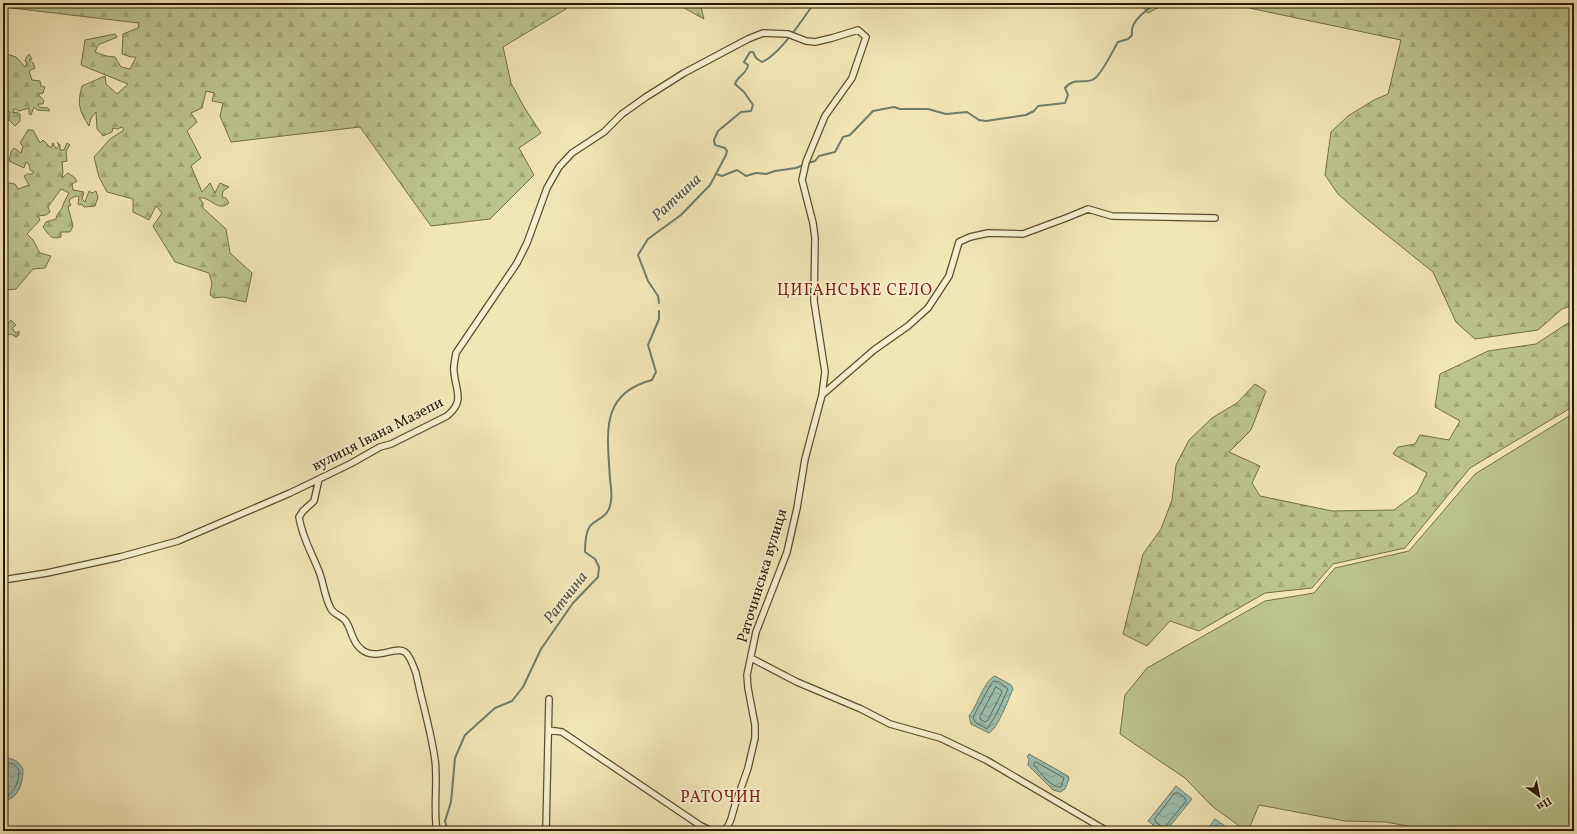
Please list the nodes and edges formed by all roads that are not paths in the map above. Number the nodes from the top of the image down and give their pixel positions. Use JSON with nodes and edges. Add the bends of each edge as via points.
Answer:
{"nodes":[{"id":1,"x":806,"y":42,"type":"joint"},
{"id":2,"x":1215,"y":218,"type":"dead end"},
{"id":3,"x":822,"y":395,"type":"junction"},
{"id":4,"x":319,"y":479,"type":"junction"},
{"id":5,"x":3,"y":580,"type":"edge"},
{"id":6,"x":751,"y":658,"type":"junction"},
{"id":7,"x":549,"y":699,"type":"dead end"},
{"id":8,"x":549,"y":730,"type":"junction"},
{"id":9,"x":1102,"y":830,"type":"edge"},
{"id":10,"x":437,"y":831,"type":"edge"},
{"id":11,"x":546,"y":831,"type":"edge"},
{"id":12,"x":712,"y":831,"type":"edge"},
{"id":13,"x":722,"y":831,"type":"edge"}],
"edges":[{"from":1,"to":3,"type":"street","name":"Раточинська вулиця","via":[[815,42],[858,30],[866,37],[852,78],[825,116],[806,162],[802,180],[815,238],[814,301],[825,372]]},
{"from":1,"to":4,"type":"street","name":"вулиця Івана Мазепи","via":[[788,34],[763,33],[748,39],[684,73],[646,97],[622,114],[604,132],[572,154],[559,166],[547,188],[517,263],[456,353],[454,373],[458,401],[454,410],[433,424],[380,447]]},
{"from":2,"to":3,"type":"street","via":[[1112,216],[1088,209],[1023,234],[988,233],[970,237],[960,242],[949,276],[928,308]]},
{"from":3,"to":6,"type":"street","name":"Раточинська вулиця","via":[[805,459],[787,552],[756,632]]},
{"from":4,"to":5,"type":"street","name":"вулиця Івана Мазепи","via":[[159,548]]},
{"from":4,"to":10,"type":"street","via":[[314,501],[299,517],[301,528],[320,574],[327,600],[332,610],[345,621],[353,640],[367,653],[378,654],[399,650],[412,662],[435,759]]},
{"from":6,"to":9,"type":"street","via":[[890,724],[940,738],[960,747]]},
{"from":6,"to":13,"type":"street","name":"Раточинська вулиця","via":[[747,676],[755,724],[753,750],[731,819]]},
{"from":7,"to":8,"type":"street"},
{"from":8,"to":11,"type":"street"},
{"from":8,"to":12,"type":"street","via":[[562,732]]}]}
